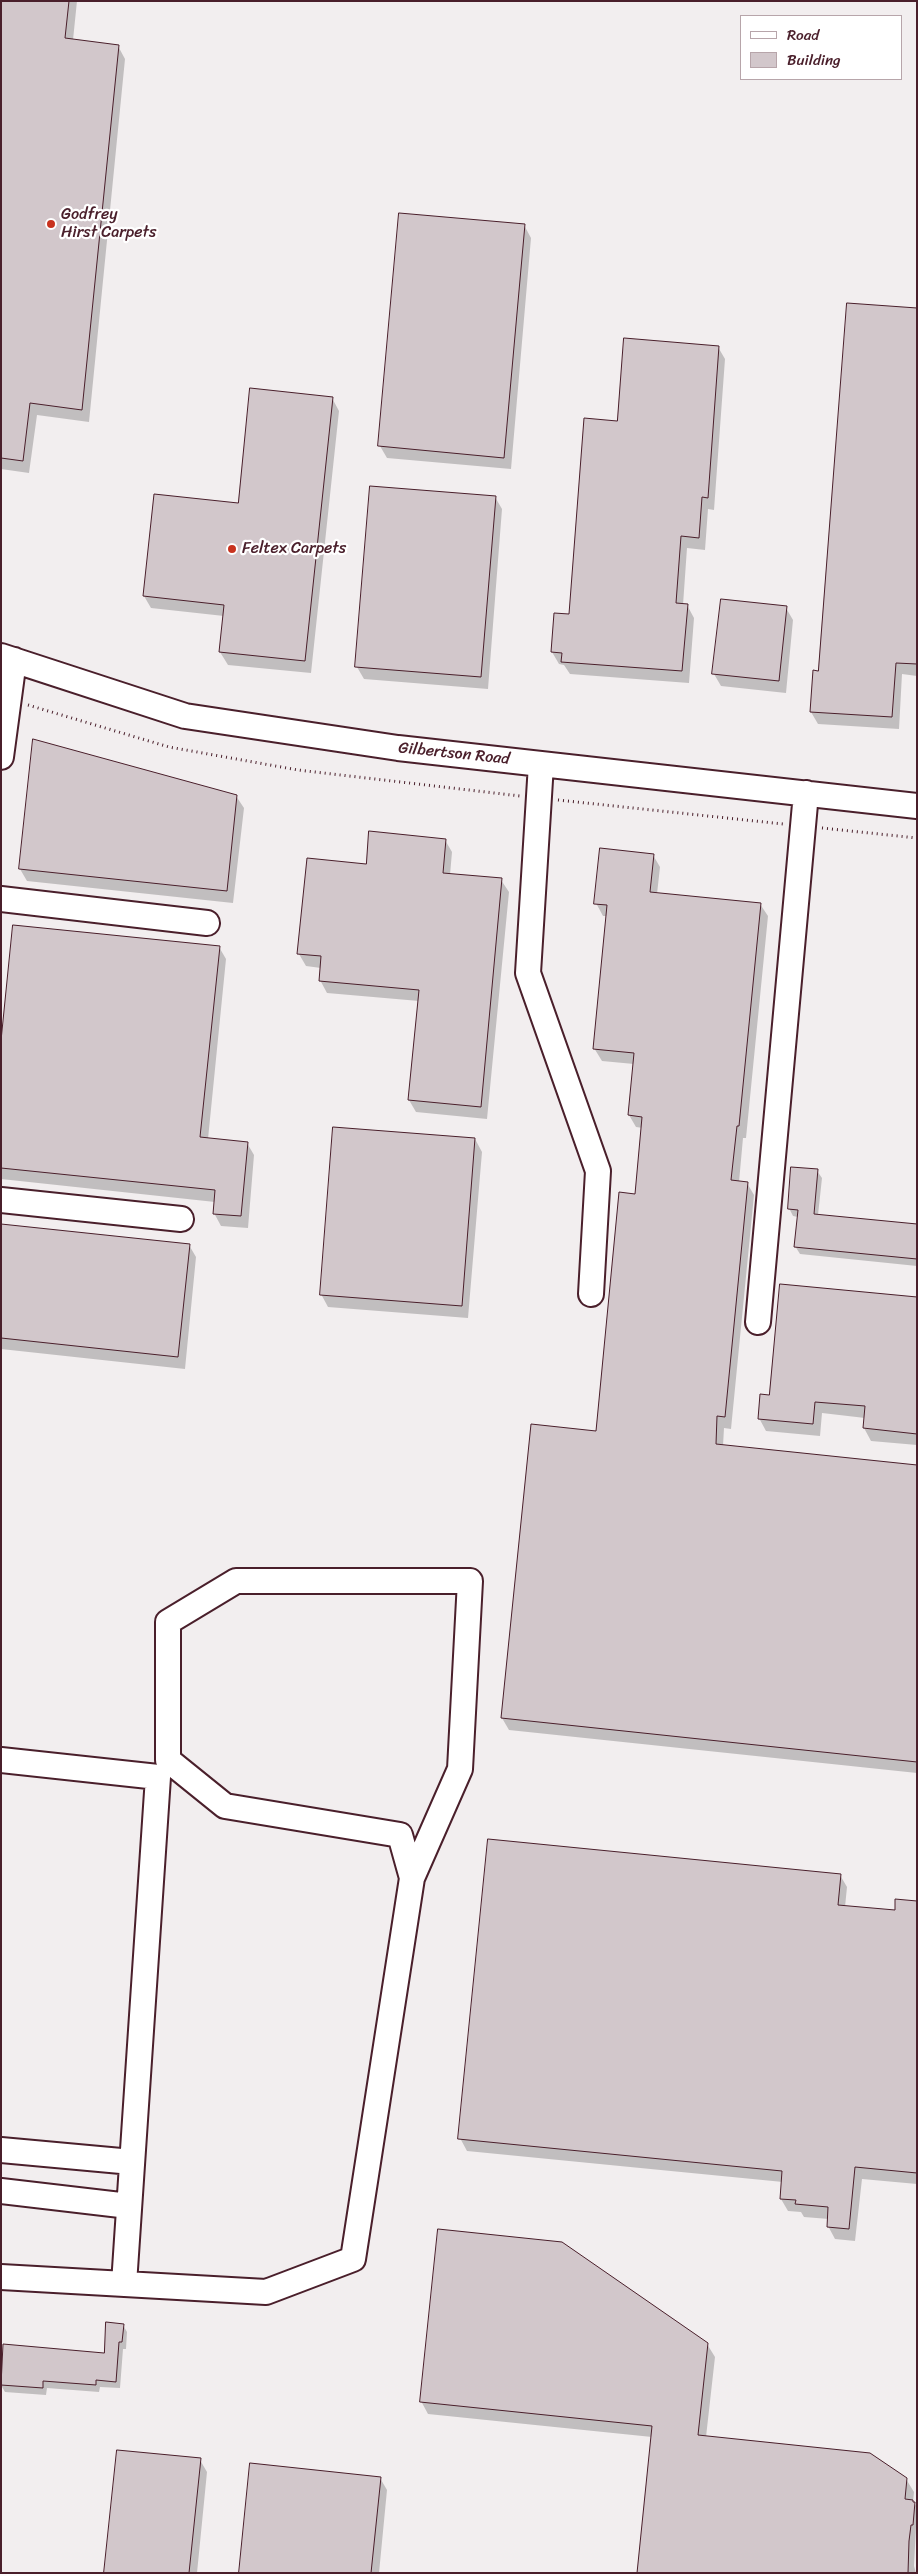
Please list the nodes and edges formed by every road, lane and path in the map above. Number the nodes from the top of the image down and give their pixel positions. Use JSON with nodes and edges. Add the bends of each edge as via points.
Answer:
{"nodes":[{"id":1,"x":8,"y":658,"type":"edge"},
{"id":2,"x":8,"y":699,"type":"junction"},
{"id":3,"x":1,"y":757,"type":"edge"},
{"id":4,"x":541,"y":764,"type":"junction"},
{"id":5,"x":806,"y":793,"type":"junction"},
{"id":6,"x":539,"y":798,"type":"junction"},
{"id":7,"x":917,"y":806,"type":"edge"},
{"id":8,"x":803,"y":826,"type":"junction"},
{"id":9,"x":917,"y":838,"type":"edge"},
{"id":10,"x":1,"y":899,"type":"edge"},
{"id":11,"x":207,"y":923,"type":"dead end"},
{"id":12,"x":1,"y":1200,"type":"edge"},
{"id":13,"x":181,"y":1219,"type":"dead end"},
{"id":14,"x":591,"y":1294,"type":"dead end"},
{"id":15,"x":758,"y":1322,"type":"dead end"},
{"id":16,"x":1,"y":1760,"type":"edge"},
{"id":17,"x":412,"y":1878,"type":"junction"},
{"id":18,"x":1,"y":2150,"type":"edge"},
{"id":19,"x":132,"y":2162,"type":"junction"},
{"id":20,"x":1,"y":2191,"type":"edge"},
{"id":21,"x":129,"y":2206,"type":"junction"},
{"id":22,"x":1,"y":2277,"type":"edge"},
{"id":23,"x":124,"y":2284,"type":"junction"}],
"edges":[{"from":1,"to":2,"type":"street"},
{"from":1,"to":4,"type":"street","name":"Gilbertson Road","via":[[184,716],[398,748]]},
{"from":2,"to":3,"type":"street"},
{"from":2,"to":6,"type":"path","via":[[169,747],[298,770]]},
{"from":4,"to":5,"type":"street","name":"Gilbertson Road"},
{"from":4,"to":6,"type":"street"},
{"from":5,"to":7,"type":"street","name":"Gilbertson Road"},
{"from":5,"to":8,"type":"street"},
{"from":6,"to":8,"type":"path"},
{"from":6,"to":14,"type":"street","via":[[528,973],[598,1171]]},
{"from":8,"to":9,"type":"path"},
{"from":8,"to":15,"type":"street"},
{"from":10,"to":11,"type":"street"},
{"from":12,"to":13,"type":"street"},
{"from":16,"to":19,"type":"street","via":[[158,1777]]},
{"from":17,"to":17,"type":"street","via":[[400,1834],[225,1806],[168,1760],[168,1622],[236,1581],[470,1581],[460,1769]]},
{"from":17,"to":23,"type":"street","via":[[353,2260],[266,2292]]},
{"from":18,"to":19,"type":"street"},
{"from":19,"to":21,"type":"street"},
{"from":20,"to":21,"type":"street"},
{"from":21,"to":23,"type":"street"},
{"from":22,"to":23,"type":"street"}]}
